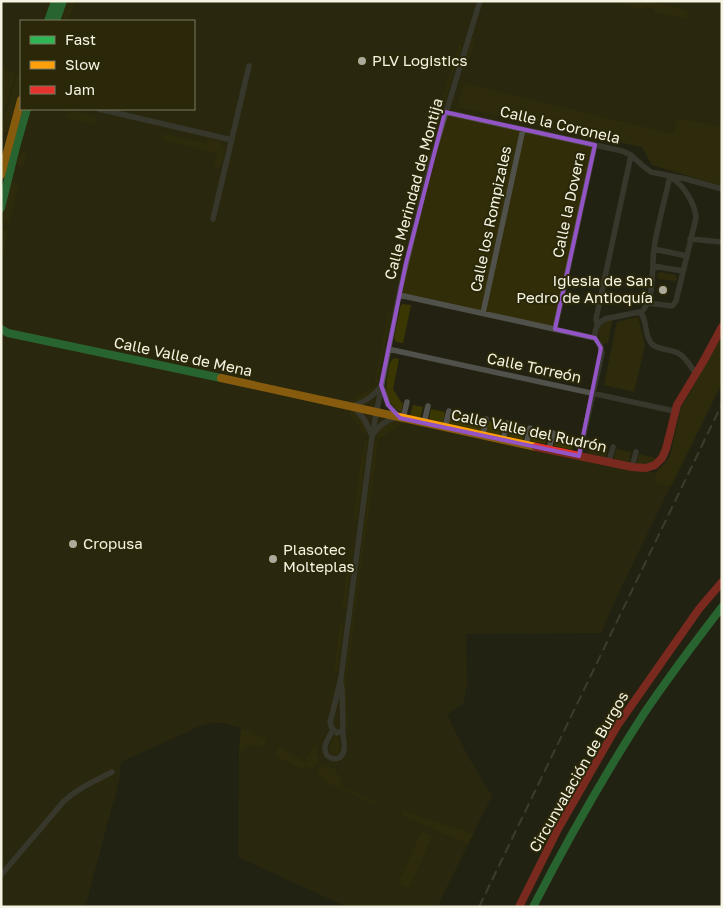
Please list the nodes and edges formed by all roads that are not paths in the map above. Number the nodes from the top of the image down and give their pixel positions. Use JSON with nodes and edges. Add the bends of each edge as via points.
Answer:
{"nodes":[{"id":1,"x":55,"y":1,"type":"edge"},
{"id":2,"x":63,"y":1,"type":"edge"},
{"id":3,"x":480,"y":1,"type":"edge"},
{"id":4,"x":48,"y":20,"type":"edge"},
{"id":5,"x":56,"y":20,"type":"edge"},
{"id":6,"x":248,"y":66,"type":"dead end"},
{"id":7,"x":20,"y":104,"type":"edge"},
{"id":8,"x":27,"y":110,"type":"edge"},
{"id":9,"x":103,"y":110,"type":"edge"},
{"id":10,"x":446,"y":112,"type":"junction"},
{"id":11,"x":523,"y":130,"type":"junction"},
{"id":12,"x":232,"y":140,"type":"junction"},
{"id":13,"x":595,"y":145,"type":"junction"},
{"id":14,"x":631,"y":155,"type":"junction"},
{"id":15,"x":1,"y":175,"type":"edge"},
{"id":16,"x":670,"y":176,"type":"junction"},
{"id":17,"x":722,"y":190,"type":"edge"},
{"id":18,"x":1,"y":208,"type":"edge"},
{"id":19,"x":214,"y":219,"type":"dead end"},
{"id":20,"x":690,"y":239,"type":"junction"},
{"id":21,"x":722,"y":242,"type":"edge"},
{"id":22,"x":654,"y":249,"type":"junction"},
{"id":23,"x":687,"y":256,"type":"junction"},
{"id":24,"x":653,"y":266,"type":"junction"},
{"id":25,"x":683,"y":272,"type":"junction"},
{"id":26,"x":399,"y":295,"type":"junction"},
{"id":27,"x":648,"y":304,"type":"junction"},
{"id":28,"x":483,"y":313,"type":"junction"},
{"id":29,"x":641,"y":313,"type":"junction"},
{"id":30,"x":597,"y":324,"type":"junction"},
{"id":31,"x":722,"y":327,"type":"edge"},
{"id":32,"x":555,"y":329,"type":"junction"},
{"id":33,"x":3,"y":332,"type":"edge"},
{"id":34,"x":595,"y":338,"type":"junction"},
{"id":35,"x":388,"y":349,"type":"junction"},
{"id":36,"x":696,"y":374,"type":"junction"},
{"id":37,"x":381,"y":385,"type":"junction"},
{"id":38,"x":593,"y":394,"type":"junction"},
{"id":39,"x":407,"y":402,"type":"dead end"},
{"id":40,"x":353,"y":406,"type":"junction"},
{"id":41,"x":428,"y":406,"type":"dead end"},
{"id":42,"x":376,"y":411,"type":"junction"},
{"id":43,"x":449,"y":411,"type":"dead end"},
{"id":44,"x":674,"y":411,"type":"junction"},
{"id":45,"x":401,"y":418,"type":"junction"},
{"id":46,"x":486,"y":419,"type":"dead end"},
{"id":47,"x":424,"y":423,"type":"junction"},
{"id":48,"x":507,"y":424,"type":"dead end"},
{"id":49,"x":445,"y":427,"type":"junction"},
{"id":50,"x":530,"y":428,"type":"dead end"},
{"id":51,"x":553,"y":433,"type":"dead end"},
{"id":52,"x":483,"y":435,"type":"junction"},
{"id":53,"x":372,"y":436,"type":"junction"},
{"id":54,"x":503,"y":440,"type":"junction"},
{"id":55,"x":526,"y":444,"type":"junction"},
{"id":56,"x":613,"y":447,"type":"dead end"},
{"id":57,"x":549,"y":449,"type":"junction"},
{"id":58,"x":636,"y":452,"type":"dead end"},
{"id":59,"x":579,"y":456,"type":"junction"},
{"id":60,"x":609,"y":462,"type":"junction"},
{"id":61,"x":632,"y":467,"type":"junction"},
{"id":62,"x":722,"y":582,"type":"edge"},
{"id":63,"x":722,"y":607,"type":"edge"},
{"id":64,"x":340,"y":681,"type":"junction"},
{"id":65,"x":333,"y":730,"type":"junction"},
{"id":66,"x":342,"y":732,"type":"junction"},
{"id":67,"x":112,"y":772,"type":"dead end"},
{"id":68,"x":1,"y":875,"type":"edge"},
{"id":69,"x":520,"y":906,"type":"edge"},
{"id":70,"x":533,"y":907,"type":"edge"}],
"edges":[{"from":1,"to":4,"type":"main road"},
{"from":2,"to":5,"type":"main road"},
{"from":3,"to":10,"type":"street","name":"Calle Merindad de Montija"},
{"from":6,"to":12,"type":"street"},
{"from":7,"to":15,"type":"main road"},
{"from":8,"to":18,"type":"main road"},
{"from":9,"to":12,"type":"street"},
{"from":10,"to":11,"type":"street","name":"Calle la Coronela"},
{"from":10,"to":26,"type":"street","name":"Calle Merindad de Montija"},
{"from":11,"to":13,"type":"street","name":"Calle la Coronela"},
{"from":11,"to":28,"type":"street","name":"Calle los Rompizales"},
{"from":12,"to":19,"type":"street"},
{"from":13,"to":14,"type":"street","name":"Calle la Coronela"},
{"from":13,"to":32,"type":"street","name":"Calle la Dovera"},
{"from":14,"to":16,"type":"street","name":"Calle la Coronela","via":[[647,170]]},
{"from":14,"to":30,"type":"street"},
{"from":16,"to":17,"type":"street","name":"Calle la Coronela"},
{"from":16,"to":20,"type":"street","via":[[682,187],[695,210]]},
{"from":16,"to":22,"type":"street"},
{"from":20,"to":21,"type":"street"},
{"from":20,"to":23,"type":"street"},
{"from":22,"to":23,"type":"street"},
{"from":22,"to":24,"type":"street"},
{"from":23,"to":25,"type":"street"},
{"from":24,"to":25,"type":"street"},
{"from":24,"to":27,"type":"street"},
{"from":25,"to":27,"type":"street","via":[[672,306]]},
{"from":26,"to":28,"type":"street"},
{"from":26,"to":35,"type":"street","name":"Calle Merindad de Montija"},
{"from":27,"to":29,"type":"street"},
{"from":28,"to":32,"type":"street"},
{"from":29,"to":30,"type":"street","via":[[605,319]]},
{"from":29,"to":36,"type":"street","via":[[651,343],[679,354]]},
{"from":30,"to":34,"type":"street"},
{"from":31,"to":36,"type":"main road"},
{"from":32,"to":34,"type":"street"},
{"from":33,"to":40,"type":"main road","name":"Calle Valle de Mena"},
{"from":34,"to":38,"type":"street","via":[[602,353]]},
{"from":35,"to":37,"type":"street","name":"Calle Merindad de Montija"},
{"from":35,"to":38,"type":"street","name":"Calle Torreón"},
{"from":36,"to":44,"type":"main road"},
{"from":37,"to":40,"type":"street","via":[[367,400]]},
{"from":37,"to":42,"type":"street","name":"Calle Merindad de Montija"},
{"from":37,"to":45,"type":"street","via":[[388,405]]},
{"from":38,"to":44,"type":"street","name":"Calle Torreón"},
{"from":38,"to":59,"type":"street"},
{"from":39,"to":45,"type":"street"},
{"from":40,"to":42,"type":"main road","name":"Calle Valle de Mena"},
{"from":40,"to":53,"type":"street","via":[[368,425]]},
{"from":41,"to":47,"type":"street"},
{"from":42,"to":45,"type":"main road","name":"Calle Valle del Rudrón"},
{"from":42,"to":53,"type":"street","name":"Calle Merindad de Montija"},
{"from":43,"to":49,"type":"street"},
{"from":44,"to":61,"type":"main road","name":"Calle Valle del Rudrón","via":[[665,453],[659,463],[646,469]]},
{"from":45,"to":47,"type":"main road","name":"Calle Valle del Rudrón"},
{"from":45,"to":53,"type":"street","via":[[383,423]]},
{"from":46,"to":52,"type":"street"},
{"from":47,"to":49,"type":"main road","name":"Calle Valle del Rudrón"},
{"from":48,"to":54,"type":"street"},
{"from":49,"to":52,"type":"main road","name":"Calle Valle del Rudrón"},
{"from":50,"to":55,"type":"street"},
{"from":51,"to":57,"type":"street"},
{"from":52,"to":54,"type":"main road","name":"Calle Valle del Rudrón"},
{"from":53,"to":64,"type":"street","name":"Calle Merindad de Montija"},
{"from":54,"to":55,"type":"main road","name":"Calle Valle del Rudrón"},
{"from":55,"to":57,"type":"main road","name":"Calle Valle del Rudrón"},
{"from":56,"to":60,"type":"street"},
{"from":57,"to":59,"type":"main road","name":"Calle Valle del Rudrón"},
{"from":58,"to":61,"type":"street"},
{"from":59,"to":60,"type":"main road","name":"Calle Valle del Rudrón"},
{"from":60,"to":61,"type":"main road","name":"Calle Valle del Rudrón"},
{"from":62,"to":69,"type":"main road","name":"Circunvalación de Burgos","via":[[699,609],[617,726],[558,829]]},
{"from":63,"to":70,"type":"main road","name":"Circunvalación de Burgos","via":[[626,740]]},
{"from":64,"to":65,"type":"street","name":"Calle Merindad de Montija","via":[[331,718]]},
{"from":64,"to":66,"type":"street","name":"Calle Merindad de Montija"},
{"from":65,"to":66,"type":"street"},
{"from":65,"to":66,"type":"street","name":"Calle Merindad de Montija","via":[[325,747],[332,759],[340,758],[344,751]]},
{"from":67,"to":68,"type":"street","via":[[64,801]]}]}
